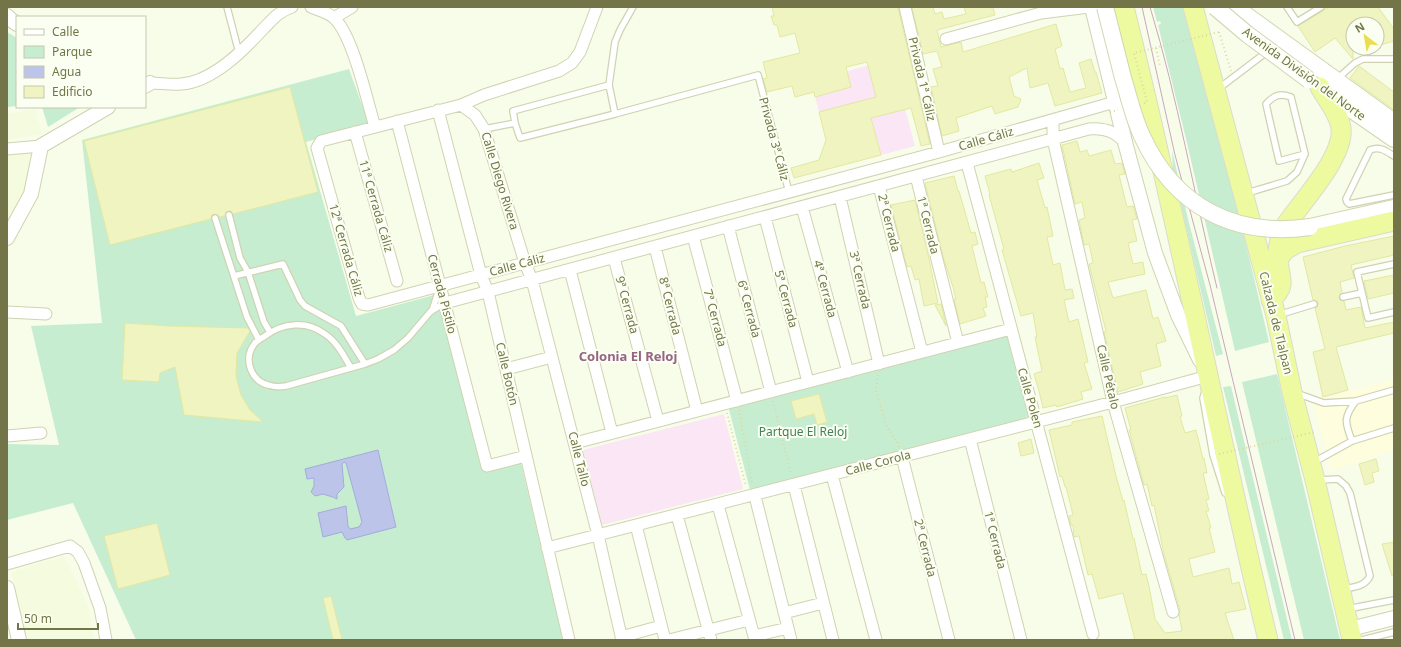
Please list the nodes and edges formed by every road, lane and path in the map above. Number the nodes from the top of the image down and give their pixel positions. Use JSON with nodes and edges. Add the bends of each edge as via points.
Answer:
{"nodes":[{"id":1,"x":227,"y":7,"type":"edge"},
{"id":2,"x":292,"y":7,"type":"edge"},
{"id":3,"x":311,"y":7,"type":"edge"},
{"id":4,"x":352,"y":7,"type":"edge"},
{"id":5,"x":597,"y":7,"type":"edge"},
{"id":6,"x":633,"y":7,"type":"edge"},
{"id":7,"x":905,"y":7,"type":"edge"},
{"id":8,"x":1089,"y":7,"type":"edge"},
{"id":9,"x":1092,"y":7,"type":"edge"},
{"id":10,"x":1104,"y":7,"type":"edge"},
{"id":11,"x":1124,"y":7,"type":"edge"},
{"id":12,"x":1193,"y":7,"type":"edge"},
{"id":13,"x":1216,"y":7,"type":"edge"},
{"id":14,"x":1235,"y":7,"type":"edge"},
{"id":15,"x":1288,"y":7,"type":"edge"},
{"id":16,"x":1321,"y":7,"type":"edge"},
{"id":17,"x":331,"y":13,"type":"edge"},
{"id":18,"x":7,"y":16,"type":"edge"},
{"id":19,"x":16,"y":23,"type":"edge"},
{"id":20,"x":946,"y":39,"type":"dead end"},
{"id":21,"x":1281,"y":41,"type":"junction"},
{"id":22,"x":1156,"y":48,"type":"junction"},
{"id":23,"x":239,"y":52,"type":"junction"},
{"id":24,"x":1394,"y":59,"type":"edge"},
{"id":25,"x":1160,"y":66,"type":"dead end"},
{"id":26,"x":1233,"y":78,"type":"junction"},
{"id":27,"x":1144,"y":82,"type":"junction"},
{"id":28,"x":1322,"y":82,"type":"junction"},
{"id":29,"x":147,"y":83,"type":"edge"},
{"id":30,"x":609,"y":85,"type":"junction"},
{"id":31,"x":1215,"y":91,"type":"junction"},
{"id":32,"x":1139,"y":104,"type":"dead end"},
{"id":33,"x":461,"y":105,"type":"junction"},
{"id":34,"x":1117,"y":107,"type":"junction"},
{"id":35,"x":106,"y":108,"type":"edge"},
{"id":36,"x":438,"y":110,"type":"junction"},
{"id":37,"x":615,"y":114,"type":"junction"},
{"id":38,"x":1053,"y":120,"type":"junction"},
{"id":39,"x":397,"y":121,"type":"junction"},
{"id":40,"x":1394,"y":122,"type":"edge"},
{"id":41,"x":515,"y":123,"type":"junction"},
{"id":42,"x":375,"y":127,"type":"junction"},
{"id":43,"x":484,"y":128,"type":"junction"},
{"id":44,"x":355,"y":132,"type":"junction"},
{"id":45,"x":1052,"y":139,"type":"junction"},
{"id":46,"x":1394,"y":139,"type":"edge"},
{"id":47,"x":41,"y":146,"type":"junction"},
{"id":48,"x":1126,"y":146,"type":"junction"},
{"id":49,"x":7,"y":149,"type":"edge"},
{"id":50,"x":939,"y":152,"type":"junction"},
{"id":51,"x":1306,"y":154,"type":"junction"},
{"id":52,"x":1394,"y":156,"type":"edge"},
{"id":53,"x":904,"y":161,"type":"junction"},
{"id":54,"x":967,"y":163,"type":"junction"},
{"id":55,"x":912,"y":177,"type":"junction"},
{"id":56,"x":822,"y":183,"type":"junction"},
{"id":57,"x":880,"y":186,"type":"junction"},
{"id":58,"x":789,"y":192,"type":"junction"},
{"id":59,"x":1242,"y":194,"type":"junction"},
{"id":60,"x":1394,"y":195,"type":"edge"},
{"id":61,"x":840,"y":197,"type":"junction"},
{"id":62,"x":827,"y":201,"type":"junction"},
{"id":63,"x":802,"y":207,"type":"junction"},
{"id":64,"x":1394,"y":208,"type":"edge"},
{"id":65,"x":229,"y":215,"type":"dead end"},
{"id":66,"x":764,"y":217,"type":"junction"},
{"id":67,"x":215,"y":218,"type":"dead end"},
{"id":68,"x":1394,"y":221,"type":"edge"},
{"id":69,"x":671,"y":224,"type":"junction"},
{"id":70,"x":728,"y":226,"type":"junction"},
{"id":71,"x":693,"y":236,"type":"junction"},
{"id":72,"x":7,"y":238,"type":"edge"},
{"id":73,"x":675,"y":241,"type":"junction"},
{"id":74,"x":655,"y":246,"type":"junction"},
{"id":75,"x":614,"y":258,"type":"junction"},
{"id":76,"x":1278,"y":259,"type":"junction"},
{"id":77,"x":525,"y":263,"type":"junction"},
{"id":78,"x":1394,"y":264,"type":"edge"},
{"id":79,"x":570,"y":270,"type":"junction"},
{"id":80,"x":248,"y":272,"type":"junction"},
{"id":81,"x":481,"y":275,"type":"junction"},
{"id":82,"x":234,"y":276,"type":"junction"},
{"id":83,"x":397,"y":280,"type":"dead end"},
{"id":84,"x":532,"y":280,"type":"junction"},
{"id":85,"x":440,"y":286,"type":"junction"},
{"id":86,"x":488,"y":292,"type":"junction"},
{"id":87,"x":1362,"y":293,"type":"junction"},
{"id":88,"x":1343,"y":297,"type":"dead end"},
{"id":89,"x":445,"y":303,"type":"junction"},
{"id":90,"x":362,"y":304,"type":"joint"},
{"id":91,"x":1314,"y":304,"type":"dead end"},
{"id":92,"x":1274,"y":308,"type":"junction"},
{"id":93,"x":432,"y":311,"type":"junction"},
{"id":94,"x":7,"y":312,"type":"edge"},
{"id":95,"x":1394,"y":312,"type":"edge"},
{"id":96,"x":46,"y":314,"type":"dead end"},
{"id":97,"x":1011,"y":329,"type":"junction"},
{"id":98,"x":270,"y":332,"type":"junction"},
{"id":99,"x":259,"y":340,"type":"junction"},
{"id":100,"x":958,"y":343,"type":"junction"},
{"id":101,"x":922,"y":352,"type":"junction"},
{"id":102,"x":552,"y":356,"type":"junction"},
{"id":103,"x":365,"y":364,"type":"junction"},
{"id":104,"x":879,"y":364,"type":"junction"},
{"id":105,"x":352,"y":368,"type":"junction"},
{"id":106,"x":506,"y":369,"type":"junction"},
{"id":107,"x":848,"y":372,"type":"junction"},
{"id":108,"x":1208,"y":379,"type":"junction"},
{"id":109,"x":808,"y":382,"type":"junction"},
{"id":110,"x":1394,"y":390,"type":"edge"},
{"id":111,"x":771,"y":392,"type":"junction"},
{"id":112,"x":1292,"y":392,"type":"junction"},
{"id":113,"x":737,"y":401,"type":"junction"},
{"id":114,"x":1356,"y":401,"type":"junction"},
{"id":115,"x":1113,"y":402,"type":"junction"},
{"id":116,"x":725,"y":404,"type":"junction"},
{"id":117,"x":697,"y":411,"type":"junction"},
{"id":118,"x":658,"y":421,"type":"junction"},
{"id":119,"x":1037,"y":422,"type":"junction"},
{"id":120,"x":1394,"y":428,"type":"edge"},
{"id":121,"x":1314,"y":432,"type":"dead end"},
{"id":122,"x":41,"y":433,"type":"dead end"},
{"id":123,"x":612,"y":434,"type":"junction"},
{"id":124,"x":7,"y":436,"type":"edge"},
{"id":125,"x":970,"y":439,"type":"junction"},
{"id":126,"x":1352,"y":441,"type":"junction"},
{"id":127,"x":575,"y":443,"type":"junction"},
{"id":128,"x":1219,"y":454,"type":"dead end"},
{"id":129,"x":526,"y":456,"type":"junction"},
{"id":130,"x":902,"y":456,"type":"junction"},
{"id":131,"x":1313,"y":472,"type":"junction"},
{"id":132,"x":832,"y":475,"type":"junction"},
{"id":133,"x":794,"y":485,"type":"junction"},
{"id":134,"x":751,"y":496,"type":"junction"},
{"id":135,"x":1227,"y":500,"type":"dead end"},
{"id":136,"x":718,"y":505,"type":"junction"},
{"id":137,"x":677,"y":515,"type":"junction"},
{"id":138,"x":636,"y":525,"type":"junction"},
{"id":139,"x":1236,"y":529,"type":"dead end"},
{"id":140,"x":598,"y":535,"type":"junction"},
{"id":141,"x":547,"y":548,"type":"junction"},
{"id":142,"x":7,"y":564,"type":"edge"},
{"id":143,"x":1250,"y":567,"type":"junction"},
{"id":144,"x":7,"y":588,"type":"edge"},
{"id":145,"x":1341,"y":589,"type":"junction"},
{"id":146,"x":1394,"y":600,"type":"edge"},
{"id":147,"x":823,"y":603,"type":"junction"},
{"id":148,"x":1345,"y":609,"type":"junction"},
{"id":149,"x":1173,"y":612,"type":"dead end"},
{"id":150,"x":784,"y":613,"type":"junction"},
{"id":151,"x":1394,"y":618,"type":"edge"},
{"id":152,"x":749,"y":620,"type":"junction"},
{"id":153,"x":661,"y":626,"type":"junction"},
{"id":154,"x":788,"y":628,"type":"junction"},
{"id":155,"x":1394,"y":632,"type":"edge"},
{"id":156,"x":1093,"y":634,"type":"dead end"},
{"id":157,"x":710,"y":635,"type":"edge"},
{"id":158,"x":1355,"y":636,"type":"edge"},
{"id":159,"x":622,"y":638,"type":"edge"},
{"id":160,"x":754,"y":638,"type":"edge"},
{"id":161,"x":19,"y":640,"type":"edge"},
{"id":162,"x":106,"y":640,"type":"edge"},
{"id":163,"x":569,"y":640,"type":"edge"},
{"id":164,"x":665,"y":640,"type":"edge"},
{"id":165,"x":669,"y":640,"type":"edge"},
{"id":166,"x":791,"y":640,"type":"edge"},
{"id":167,"x":833,"y":640,"type":"edge"},
{"id":168,"x":876,"y":640,"type":"edge"},
{"id":169,"x":949,"y":640,"type":"edge"},
{"id":170,"x":1020,"y":640,"type":"edge"},
{"id":171,"x":1268,"y":640,"type":"edge"}],
"edges":[{"from":1,"to":23,"type":"lane"},
{"from":2,"to":23,"type":"street","via":[[275,15]]},
{"from":3,"to":17,"type":"street"},
{"from":4,"to":17,"type":"street"},
{"from":5,"to":33,"type":"street","via":[[580,52],[572,63],[559,71]]},
{"from":6,"to":30,"type":"lane","via":[[615,42]]},
{"from":7,"to":50,"type":"street","name":"Privada 1ª Cáliz"},
{"from":8,"to":20,"type":"street","via":[[1041,13]]},
{"from":9,"to":34,"type":"street"},
{"from":10,"to":64,"type":"main road","bridge":true,"via":[[1142,136],[1164,173],[1192,200],[1231,221],[1251,227],[1279,230],[1310,227]]},
{"from":11,"to":27,"type":"highway"},
{"from":12,"to":31,"type":"highway","name":"Calzada de Tlalpan"},
{"from":13,"to":28,"type":"main road","name":"Avenida División del Norte","bridge":true,"via":[[1247,34]]},
{"from":14,"to":21,"type":"main road","name":"Avenida División del Norte"},
{"from":15,"to":16,"type":"lane","via":[[1297,22]]},
{"from":17,"to":42,"type":"street","via":[[348,38]]},
{"from":18,"to":19,"type":"street"},
{"from":21,"to":26,"type":"lane"},
{"from":21,"to":28,"type":"main road","name":"Avenida División del Norte"},
{"from":22,"to":25,"type":"path"},
{"from":22,"to":26,"type":"path","bridge":true,"via":[[1219,32]]},
{"from":22,"to":32,"type":"path","bridge":true,"via":[[1134,53],[1147,102]]},
{"from":23,"to":29,"type":"street","via":[[221,68],[201,80],[181,84]]},
{"from":24,"to":28,"type":"lane","via":[[1362,59]]},
{"from":26,"to":31,"type":"lane"},
{"from":27,"to":34,"type":"street","name":"Calle Cáliz"},
{"from":27,"to":108,"type":"highway"},
{"from":28,"to":40,"type":"main road","name":"Avenida División del Norte"},
{"from":28,"to":46,"type":"main road","name":"Avenida División del Norte"},
{"from":28,"to":76,"type":"highway","via":[[1339,120],[1339,146],[1327,168],[1284,228],[1279,243]]},
{"from":30,"to":37,"type":"lane"},
{"from":30,"to":41,"type":"lane","via":[[513,111]]},
{"from":31,"to":59,"type":"highway","name":"Calzada de Tlalpan"},
{"from":33,"to":36,"type":"street"},
{"from":33,"to":43,"type":"street","name":"Calle Diego Rivera","via":[[475,115]]},
{"from":34,"to":38,"type":"street","name":"Calle Cáliz"},
{"from":34,"to":48,"type":"street"},
{"from":35,"to":47,"type":"street"},
{"from":36,"to":39,"type":"street"},
{"from":36,"to":81,"type":"street","name":"Calle Botón"},
{"from":37,"to":41,"type":"lane","via":[[520,138]]},
{"from":37,"to":58,"type":"lane","name":"Privada 3ª Cáliz","via":[[758,75]]},
{"from":38,"to":45,"type":"street","name":"Calle Pétalo"},
{"from":38,"to":50,"type":"street","name":"Calle Cáliz"},
{"from":39,"to":42,"type":"street"},
{"from":39,"to":85,"type":"street","name":"Cerrada Pistilo"},
{"from":41,"to":43,"type":"lane"},
{"from":42,"to":44,"type":"street"},
{"from":43,"to":77,"type":"street","name":"Calle Diego Rivera"},
{"from":44,"to":83,"type":"street","name":"11ª Cerrada Cáliz"},
{"from":44,"to":90,"type":"street","name":"12ª Cerrada Cáliz","via":[[321,141],[317,148]]},
{"from":45,"to":48,"type":"street","name":"Calle Cáliz","via":[[1099,128],[1118,135]]},
{"from":45,"to":54,"type":"street","name":"Calle Cáliz"},
{"from":45,"to":115,"type":"street","name":"Calle Pétalo"},
{"from":47,"to":49,"type":"street"},
{"from":47,"to":72,"type":"street","via":[[31,194]]},
{"from":48,"to":108,"type":"street","via":[[1155,253],[1178,314]]},
{"from":50,"to":53,"type":"street","name":"Calle Cáliz"},
{"from":51,"to":51,"type":"lane","via":[[1291,97],[1284,94],[1273,97],[1266,104],[1279,161]]},
{"from":51,"to":59,"type":"lane","via":[[1297,172],[1287,181]]},
{"from":52,"to":60,"type":"lane","via":[[1382,149],[1370,150],[1346,199],[1349,204]]},
{"from":53,"to":55,"type":"street","name":"1ª Cerrada"},
{"from":53,"to":56,"type":"street","name":"Calle Cáliz"},
{"from":54,"to":55,"type":"street","name":"Calle Cáliz"},
{"from":54,"to":97,"type":"street","name":"Calle Polen"},
{"from":55,"to":57,"type":"street","name":"Calle Cáliz"},
{"from":55,"to":100,"type":"street","name":"1ª Cerrada"},
{"from":56,"to":58,"type":"street","name":"Calle Cáliz"},
{"from":56,"to":62,"type":"street"},
{"from":57,"to":61,"type":"street","name":"Calle Cáliz"},
{"from":57,"to":101,"type":"street","name":"2ª Cerrada"},
{"from":58,"to":69,"type":"street","name":"Calle Cáliz"},
{"from":59,"to":92,"type":"highway","name":"Calzada de Tlalpan"},
{"from":61,"to":62,"type":"street","name":"Calle Cáliz"},
{"from":61,"to":104,"type":"street","name":"3ª Cerrada"},
{"from":62,"to":63,"type":"street","name":"Calle Cáliz"},
{"from":63,"to":66,"type":"street","name":"Calle Cáliz"},
{"from":63,"to":107,"type":"street","name":"4ª Cerrada"},
{"from":65,"to":80,"type":"lane","via":[[240,258]]},
{"from":66,"to":70,"type":"street","name":"Calle Cáliz"},
{"from":66,"to":109,"type":"street","name":"5ª Cerrada"},
{"from":67,"to":82,"type":"lane"},
{"from":68,"to":76,"type":"highway","via":[[1297,243],[1285,250]]},
{"from":69,"to":73,"type":"street"},
{"from":69,"to":77,"type":"street","name":"Calle Cáliz"},
{"from":70,"to":71,"type":"street","name":"Calle Cáliz"},
{"from":70,"to":111,"type":"street","name":"6ª Cerrada"},
{"from":71,"to":73,"type":"street","name":"Calle Cáliz"},
{"from":71,"to":113,"type":"street","name":"7ª Cerrada"},
{"from":73,"to":74,"type":"street","name":"Calle Cáliz"},
{"from":74,"to":75,"type":"street","name":"Calle Cáliz"},
{"from":74,"to":117,"type":"street","name":"8ª Cerrada"},
{"from":75,"to":79,"type":"street","name":"Calle Cáliz"},
{"from":75,"to":118,"type":"street","name":"9ª Cerrada"},
{"from":76,"to":92,"type":"highway","via":[[1282,284]]},
{"from":77,"to":81,"type":"street","name":"Calle Cáliz"},
{"from":77,"to":84,"type":"street","name":"Calle Diego Rivera"},
{"from":78,"to":87,"type":"lane","via":[[1357,272]]},
{"from":79,"to":84,"type":"street","name":"Calle Cáliz"},
{"from":79,"to":123,"type":"street"},
{"from":80,"to":82,"type":"lane"},
{"from":80,"to":98,"type":"lane","via":[[264,322]]},
{"from":80,"to":103,"type":"lane","via":[[283,264],[300,300],[305,306],[341,326]]},
{"from":81,"to":85,"type":"street","name":"Calle Cáliz"},
{"from":81,"to":86,"type":"street","name":"Calle Botón"},
{"from":82,"to":99,"type":"lane"},
{"from":84,"to":86,"type":"street","name":"Calle Cáliz"},
{"from":84,"to":102,"type":"street","name":"Calle Tallo"},
{"from":85,"to":89,"type":"street","name":"Cerrada Pistilo"},
{"from":85,"to":90,"type":"street","name":"Calle Cáliz","via":[[368,305]]},
{"from":85,"to":93,"type":"lane"},
{"from":86,"to":89,"type":"street","name":"Calle Cáliz"},
{"from":86,"to":106,"type":"street","name":"Calle Botón"},
{"from":87,"to":88,"type":"lane"},
{"from":87,"to":95,"type":"lane","via":[[1368,318]]},
{"from":89,"to":93,"type":"lane"},
{"from":89,"to":129,"type":"street","name":"Cerrada Pistilo","via":[[487,466]]},
{"from":91,"to":92,"type":"lane"},
{"from":92,"to":112,"type":"highway","name":"Calzada de Tlalpan"},
{"from":93,"to":103,"type":"lane","via":[[394,350]]},
{"from":94,"to":96,"type":"street"},
{"from":97,"to":100,"type":"street"},
{"from":97,"to":119,"type":"street","name":"Calle Polen"},
{"from":98,"to":99,"type":"lane"},
{"from":98,"to":105,"type":"lane","via":[[290,324],[315,328],[326,334]]},
{"from":99,"to":105,"type":"lane","via":[[249,356],[249,365],[252,374],[267,385],[286,386]]},
{"from":100,"to":101,"type":"street"},
{"from":101,"to":104,"type":"street"},
{"from":102,"to":106,"type":"street"},
{"from":102,"to":127,"type":"street","name":"Calle Tallo"},
{"from":103,"to":105,"type":"lane"},
{"from":104,"to":107,"type":"street"},
{"from":104,"to":130,"type":"path","via":[[876,390],[886,425]]},
{"from":106,"to":129,"type":"street","name":"Calle Botón"},
{"from":107,"to":109,"type":"street"},
{"from":108,"to":115,"type":"street","name":"Calle Corola"},
{"from":108,"to":135,"type":"lane","via":[[1203,398],[1213,455]]},
{"from":108,"to":143,"type":"highway"},
{"from":109,"to":111,"type":"street"},
{"from":110,"to":114,"type":"lane"},
{"from":111,"to":113,"type":"street"},
{"from":111,"to":133,"type":"path"},
{"from":112,"to":114,"type":"lane","via":[[1324,403]]},
{"from":112,"to":131,"type":"highway","name":"Calzada de Tlalpan"},
{"from":113,"to":116,"type":"street"},
{"from":113,"to":134,"type":"path"},
{"from":114,"to":126,"type":"lane","via":[[1346,416],[1346,426]]},
{"from":115,"to":119,"type":"street","name":"Calle Corola"},
{"from":115,"to":149,"type":"street","name":"Calle Pétalo"},
{"from":116,"to":117,"type":"street"},
{"from":116,"to":134,"type":"path"},
{"from":117,"to":118,"type":"street"},
{"from":118,"to":123,"type":"street"},
{"from":119,"to":125,"type":"street","name":"Calle Corola"},
{"from":119,"to":156,"type":"street","name":"Calle Polen"},
{"from":120,"to":126,"type":"lane"},
{"from":121,"to":128,"type":"path","bridge":true},
{"from":122,"to":124,"type":"street"},
{"from":123,"to":127,"type":"street"},
{"from":125,"to":130,"type":"street","name":"Calle Corola"},
{"from":125,"to":170,"type":"street","name":"1ª Cerrada"},
{"from":126,"to":131,"type":"lane"},
{"from":127,"to":140,"type":"street","name":"Calle Tallo"},
{"from":129,"to":141,"type":"street","name":"Calle Botón"},
{"from":130,"to":132,"type":"street","name":"Calle Corola"},
{"from":130,"to":169,"type":"street","name":"2ª Cerrada"},
{"from":131,"to":145,"type":"highway","name":"Calzada de Tlalpan"},
{"from":131,"to":145,"type":"lane","via":[[1338,479],[1350,493],[1370,576],[1356,587]]},
{"from":132,"to":133,"type":"street","name":"Calle Corola"},
{"from":132,"to":168,"type":"street"},
{"from":133,"to":134,"type":"street","name":"Calle Corola"},
{"from":133,"to":147,"type":"street"},
{"from":134,"to":136,"type":"street","name":"Calle Corola"},
{"from":134,"to":150,"type":"street"},
{"from":136,"to":137,"type":"street","name":"Calle Corola"},
{"from":136,"to":152,"type":"street"},
{"from":137,"to":138,"type":"street","name":"Calle Corola"},
{"from":137,"to":157,"type":"street"},
{"from":138,"to":140,"type":"street","name":"Calle Corola"},
{"from":138,"to":153,"type":"street"},
{"from":139,"to":143,"type":"lane"},
{"from":140,"to":141,"type":"street","name":"Calle Corola"},
{"from":140,"to":159,"type":"street","name":"Calle Tallo"},
{"from":141,"to":163,"type":"street","name":"Calle Botón"},
{"from":142,"to":162,"type":"street","via":[[70,546],[78,552],[100,608]]},
{"from":143,"to":171,"type":"highway"},
{"from":144,"to":161,"type":"street"},
{"from":145,"to":148,"type":"highway","name":"Calzada de Tlalpan"},
{"from":146,"to":148,"type":"lane"},
{"from":147,"to":150,"type":"street"},
{"from":147,"to":167,"type":"street"},
{"from":148,"to":158,"type":"highway","name":"Calzada de Tlalpan"},
{"from":150,"to":154,"type":"street"},
{"from":151,"to":158,"type":"street"},
{"from":152,"to":157,"type":"street"},
{"from":152,"to":160,"type":"street"},
{"from":153,"to":159,"type":"street"},
{"from":153,"to":164,"type":"street"},
{"from":154,"to":160,"type":"street"},
{"from":154,"to":166,"type":"street"},
{"from":155,"to":158,"type":"lane"},
{"from":157,"to":165,"type":"street"}]}
